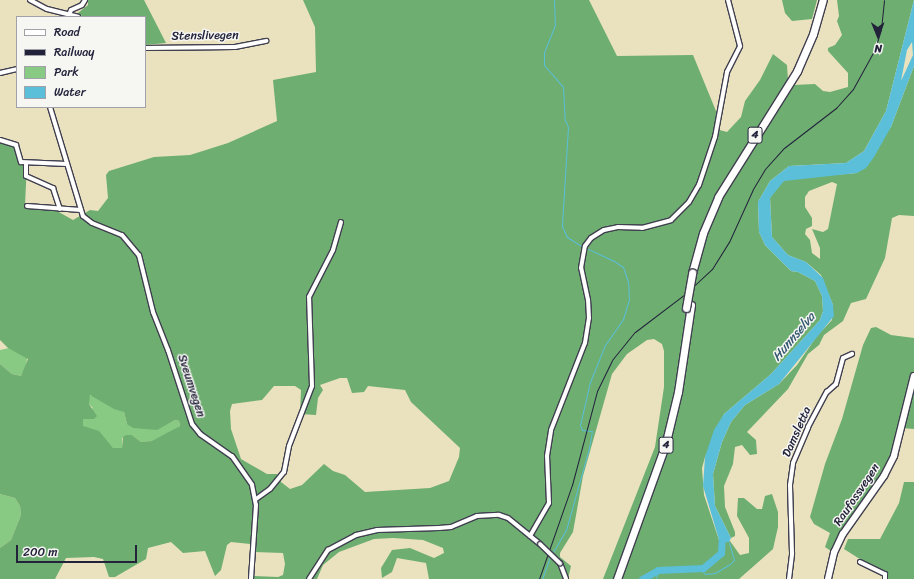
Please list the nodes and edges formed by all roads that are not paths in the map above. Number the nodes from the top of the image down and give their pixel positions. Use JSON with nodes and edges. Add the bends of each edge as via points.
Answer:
{"nodes":[{"id":1,"x":30,"y":0,"type":"edge"},
{"id":2,"x":85,"y":0,"type":"edge"},
{"id":3,"x":728,"y":0,"type":"edge"},
{"id":4,"x":824,"y":0,"type":"edge"},
{"id":5,"x":828,"y":0,"type":"edge"},
{"id":6,"x":69,"y":15,"type":"junction"},
{"id":7,"x":74,"y":16,"type":"edge"},
{"id":8,"x":266,"y":41,"type":"dead end"},
{"id":9,"x":146,"y":48,"type":"edge"},
{"id":10,"x":16,"y":69,"type":"edge"},
{"id":11,"x":0,"y":73,"type":"edge"},
{"id":12,"x":50,"y":108,"type":"edge"},
{"id":13,"x":0,"y":140,"type":"edge"},
{"id":14,"x":26,"y":163,"type":"junction"},
{"id":15,"x":67,"y":164,"type":"junction"},
{"id":16,"x":27,"y":206,"type":"dead end"},
{"id":17,"x":60,"y":210,"type":"junction"},
{"id":18,"x":81,"y":210,"type":"junction"},
{"id":19,"x":341,"y":222,"type":"dead end"},
{"id":20,"x":694,"y":272,"type":"junction"},
{"id":21,"x":688,"y":306,"type":"junction"},
{"id":22,"x":852,"y":354,"type":"dead end"},
{"id":23,"x":914,"y":376,"type":"edge"},
{"id":24,"x":256,"y":499,"type":"junction"},
{"id":25,"x":530,"y":536,"type":"junction"},
{"id":26,"x":860,"y":562,"type":"dead end"},
{"id":27,"x":251,"y":579,"type":"edge"},
{"id":28,"x":309,"y":579,"type":"edge"},
{"id":29,"x":566,"y":579,"type":"edge"},
{"id":30,"x":614,"y":579,"type":"edge"},
{"id":31,"x":617,"y":579,"type":"edge"},
{"id":32,"x":789,"y":579,"type":"edge"},
{"id":33,"x":828,"y":579,"type":"edge"},
{"id":34,"x":885,"y":579,"type":"edge"}],
"edges":[{"from":1,"to":6,"type":"street"},
{"from":2,"to":6,"type":"street","via":[[83,4],[71,10]]},
{"from":3,"to":25,"type":"street","via":[[740,46],[727,72],[715,137],[699,185],[690,202],[671,220],[642,228],[604,230],[591,238],[585,246],[581,268],[589,318],[585,343],[551,430],[547,456],[549,503]]},
{"from":4,"to":20,"type":"highway","number":"4","via":[[797,71],[718,196],[703,233]]},
{"from":5,"to":20,"type":"highway","number":"4","via":[[818,36],[800,74],[720,201]]},
{"from":6,"to":7,"type":"street"},
{"from":8,"to":9,"type":"street","name":"Stenslivegen","via":[[235,47]]},
{"from":10,"to":11,"type":"street"},
{"from":12,"to":15,"type":"street","name":"Sveumvegen"},
{"from":13,"to":14,"type":"street","via":[[16,145],[21,162]]},
{"from":14,"to":15,"type":"street"},
{"from":14,"to":17,"type":"street","via":[[26,176],[54,188]]},
{"from":15,"to":18,"type":"street","name":"Sveumvegen"},
{"from":16,"to":17,"type":"street"},
{"from":17,"to":18,"type":"street"},
{"from":18,"to":24,"type":"street","name":"Sveumvegen","via":[[92,223],[122,235],[137,250],[153,312],[192,424],[200,434],[237,461],[252,485]]},
{"from":19,"to":24,"type":"street","via":[[333,250],[321,268],[309,297],[312,386],[289,446],[284,472],[270,489]]},
{"from":20,"to":21,"type":"highway","number":"4"},
{"from":21,"to":30,"type":"highway","number":"4","via":[[663,440]]},
{"from":21,"to":31,"type":"highway","number":"4","via":[[678,392],[665,446]]},
{"from":22,"to":32,"type":"street","name":"Damsletta","via":[[843,358],[836,384],[827,392],[808,427],[793,463],[790,485],[792,553]]},
{"from":23,"to":33,"type":"main road","name":"Raufossvegen","via":[[894,456],[884,476],[843,534],[834,553]]},
{"from":24,"to":27,"type":"street","name":"Sveumvegen"},
{"from":25,"to":28,"type":"street","via":[[508,518],[488,514],[451,526],[377,530],[356,535],[328,550]]},
{"from":25,"to":29,"type":"street","bridge":true,"via":[[560,563]]},
{"from":26,"to":34,"type":"street","via":[[885,574]]}]}
